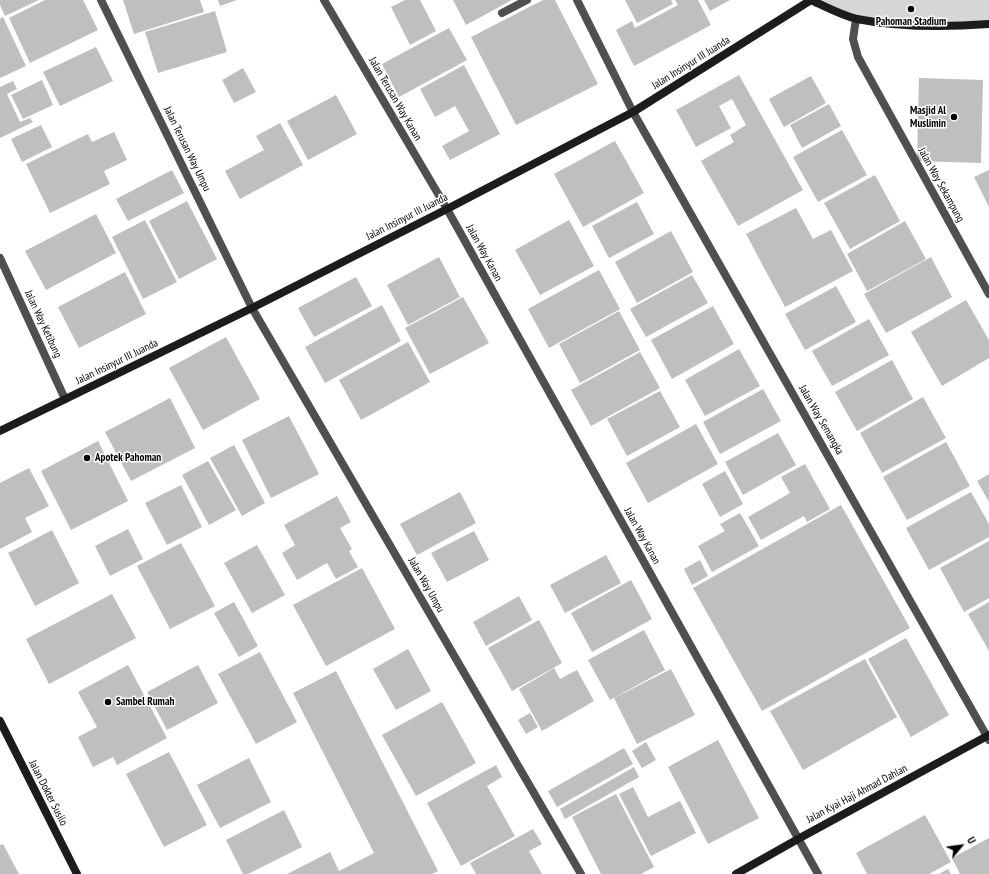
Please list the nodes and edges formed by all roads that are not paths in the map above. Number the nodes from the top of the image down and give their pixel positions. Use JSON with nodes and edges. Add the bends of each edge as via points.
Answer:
{"nodes":[{"id":1,"x":101,"y":0,"type":"edge"},
{"id":2,"x":324,"y":0,"type":"edge"},
{"id":3,"x":527,"y":0,"type":"edge"},
{"id":4,"x":577,"y":0,"type":"edge"},
{"id":5,"x":811,"y":0,"type":"edge"},
{"id":6,"x":502,"y":13,"type":"dead end"},
{"id":7,"x":856,"y":18,"type":"junction"},
{"id":8,"x":989,"y":24,"type":"edge"},
{"id":9,"x":634,"y":112,"type":"junction"},
{"id":10,"x":447,"y":209,"type":"junction"},
{"id":11,"x":0,"y":258,"type":"edge"},
{"id":12,"x":989,"y":294,"type":"edge"},
{"id":13,"x":252,"y":308,"type":"junction"},
{"id":14,"x":65,"y":400,"type":"junction"},
{"id":15,"x":0,"y":431,"type":"edge"},
{"id":16,"x":0,"y":721,"type":"edge"},
{"id":17,"x":988,"y":737,"type":"edge"},
{"id":18,"x":798,"y":839,"type":"junction"},
{"id":19,"x":77,"y":874,"type":"edge"},
{"id":20,"x":581,"y":874,"type":"edge"},
{"id":21,"x":736,"y":874,"type":"edge"},
{"id":22,"x":818,"y":874,"type":"edge"}],
"edges":[{"from":1,"to":13,"type":"street","name":"Jalan Terusan Way Umpu"},
{"from":2,"to":10,"type":"street","name":"Jalan Terusan Way Kanan"},
{"from":3,"to":6,"type":"street"},
{"from":4,"to":9,"type":"street","name":"Jalan Way Semangka"},
{"from":5,"to":7,"type":"main road"},
{"from":5,"to":9,"type":"main road","name":"Jalan Insinyur III Juanda"},
{"from":7,"to":8,"type":"main road","via":[[913,25]]},
{"from":7,"to":12,"type":"street","name":"Jalan Way Sekampung","via":[[853,39],[858,57]]},
{"from":9,"to":10,"type":"main road","name":"Jalan Insinyur III Juanda"},
{"from":9,"to":17,"type":"street","name":"Jalan Way Semangka"},
{"from":10,"to":13,"type":"main road","name":"Jalan Insinyur III Juanda"},
{"from":10,"to":18,"type":"street","name":"Jalan Way Kanan"},
{"from":11,"to":14,"type":"street","name":"Jalan Way Ketibung"},
{"from":13,"to":14,"type":"main road","name":"Jalan Insinyur III Juanda"},
{"from":13,"to":20,"type":"street","name":"Jalan Way Umpu"},
{"from":14,"to":15,"type":"main road","name":"Jalan Insinyur III Juanda"},
{"from":16,"to":19,"type":"main road","name":"Jalan Dokter Susilo"},
{"from":17,"to":18,"type":"main road","name":"Jalan Kyai Haji Ahmad Dahlan"},
{"from":18,"to":21,"type":"main road","name":"Jalan Kyai Haji Ahmad Dahlan"},
{"from":18,"to":22,"type":"street","name":"Jalan Way Kanan"}]}
